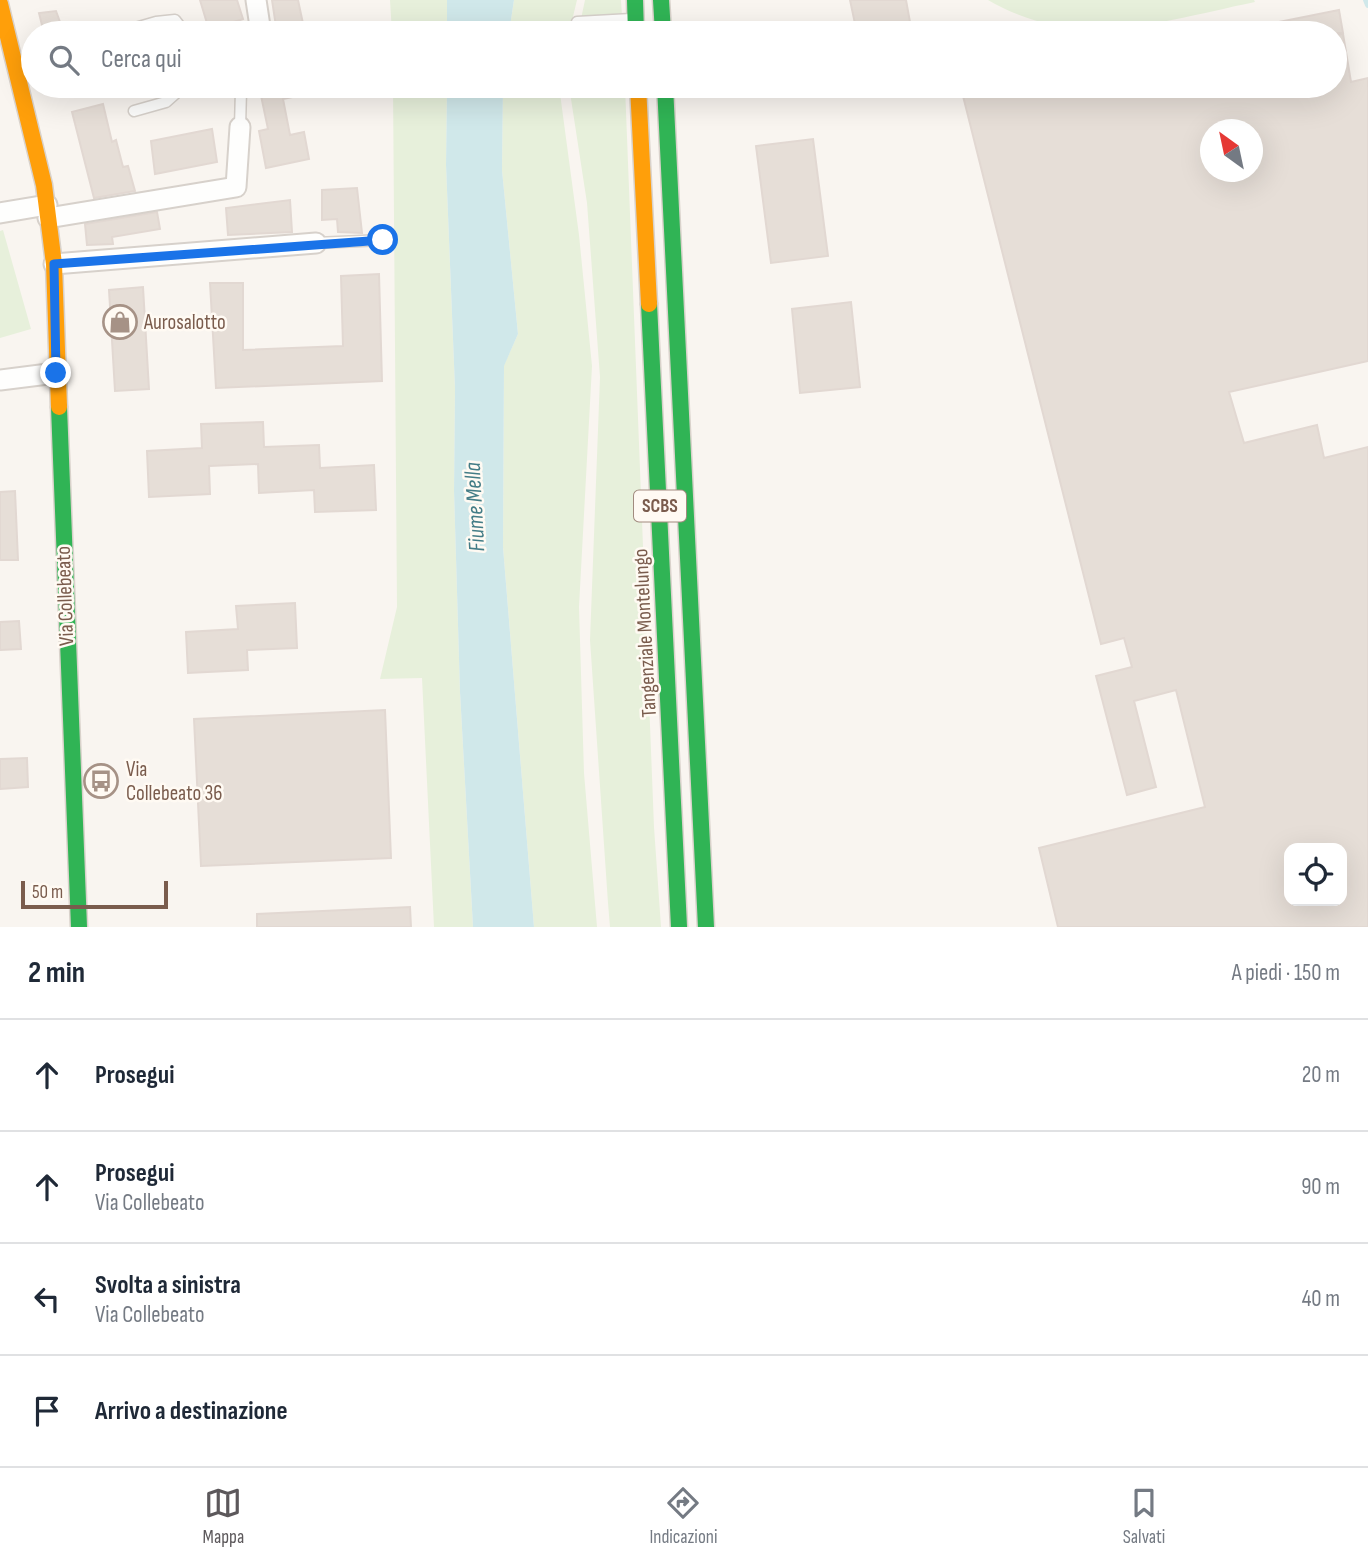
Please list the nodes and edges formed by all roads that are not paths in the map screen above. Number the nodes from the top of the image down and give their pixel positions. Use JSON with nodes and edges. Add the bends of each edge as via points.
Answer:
{"nodes":[{"id":1,"x":256,"y":0,"type":"edge"},
{"id":2,"x":635,"y":0,"type":"edge"},
{"id":3,"x":661,"y":0,"type":"edge"},
{"id":4,"x":0,"y":4,"type":"edge"},
{"id":5,"x":259,"y":21,"type":"edge"},
{"id":6,"x":636,"y":21,"type":"edge"},
{"id":7,"x":662,"y":21,"type":"edge"},
{"id":8,"x":2,"y":24,"type":"edge"},
{"id":9,"x":170,"y":98,"type":"edge"},
{"id":10,"x":241,"y":98,"type":"edge"},
{"id":11,"x":639,"y":98,"type":"edge"},
{"id":12,"x":666,"y":98,"type":"edge"},
{"id":13,"x":134,"y":111,"type":"dead end"},
{"id":14,"x":240,"y":127,"type":"joint"},
{"id":15,"x":48,"y":212,"type":"junction"},
{"id":16,"x":0,"y":213,"type":"edge"},
{"id":17,"x":383,"y":240,"type":"dead end"},
{"id":18,"x":316,"y":243,"type":"joint"},
{"id":19,"x":54,"y":264,"type":"junction"},
{"id":20,"x":56,"y":373,"type":"junction"},
{"id":21,"x":0,"y":380,"type":"edge"},
{"id":22,"x":79,"y":927,"type":"edge"},
{"id":23,"x":679,"y":927,"type":"edge"},
{"id":24,"x":705,"y":927,"type":"edge"}],
"edges":[{"from":1,"to":5,"type":"street"},
{"from":2,"to":6,"type":"main road"},
{"from":3,"to":7,"type":"main road"},
{"from":4,"to":8,"type":"main road","name":"Via Collebeato"},
{"from":8,"to":15,"type":"main road","name":"Via Collebeato"},
{"from":9,"to":13,"type":"lane"},
{"from":10,"to":14,"type":"lane"},
{"from":11,"to":23,"type":"main road","name":"Tangenziale Montelungo","number":"SCBS"},
{"from":12,"to":24,"type":"main road","number":"SCBS"},
{"from":14,"to":15,"type":"street","via":[[236,187]]},
{"from":15,"to":16,"type":"street"},
{"from":15,"to":19,"type":"main road","name":"Via Collebeato"},
{"from":17,"to":18,"type":"lane"},
{"from":18,"to":19,"type":"street"},
{"from":19,"to":20,"type":"main road","name":"Via Collebeato"},
{"from":20,"to":21,"type":"street"},
{"from":20,"to":22,"type":"main road","name":"Via Collebeato"}]}
